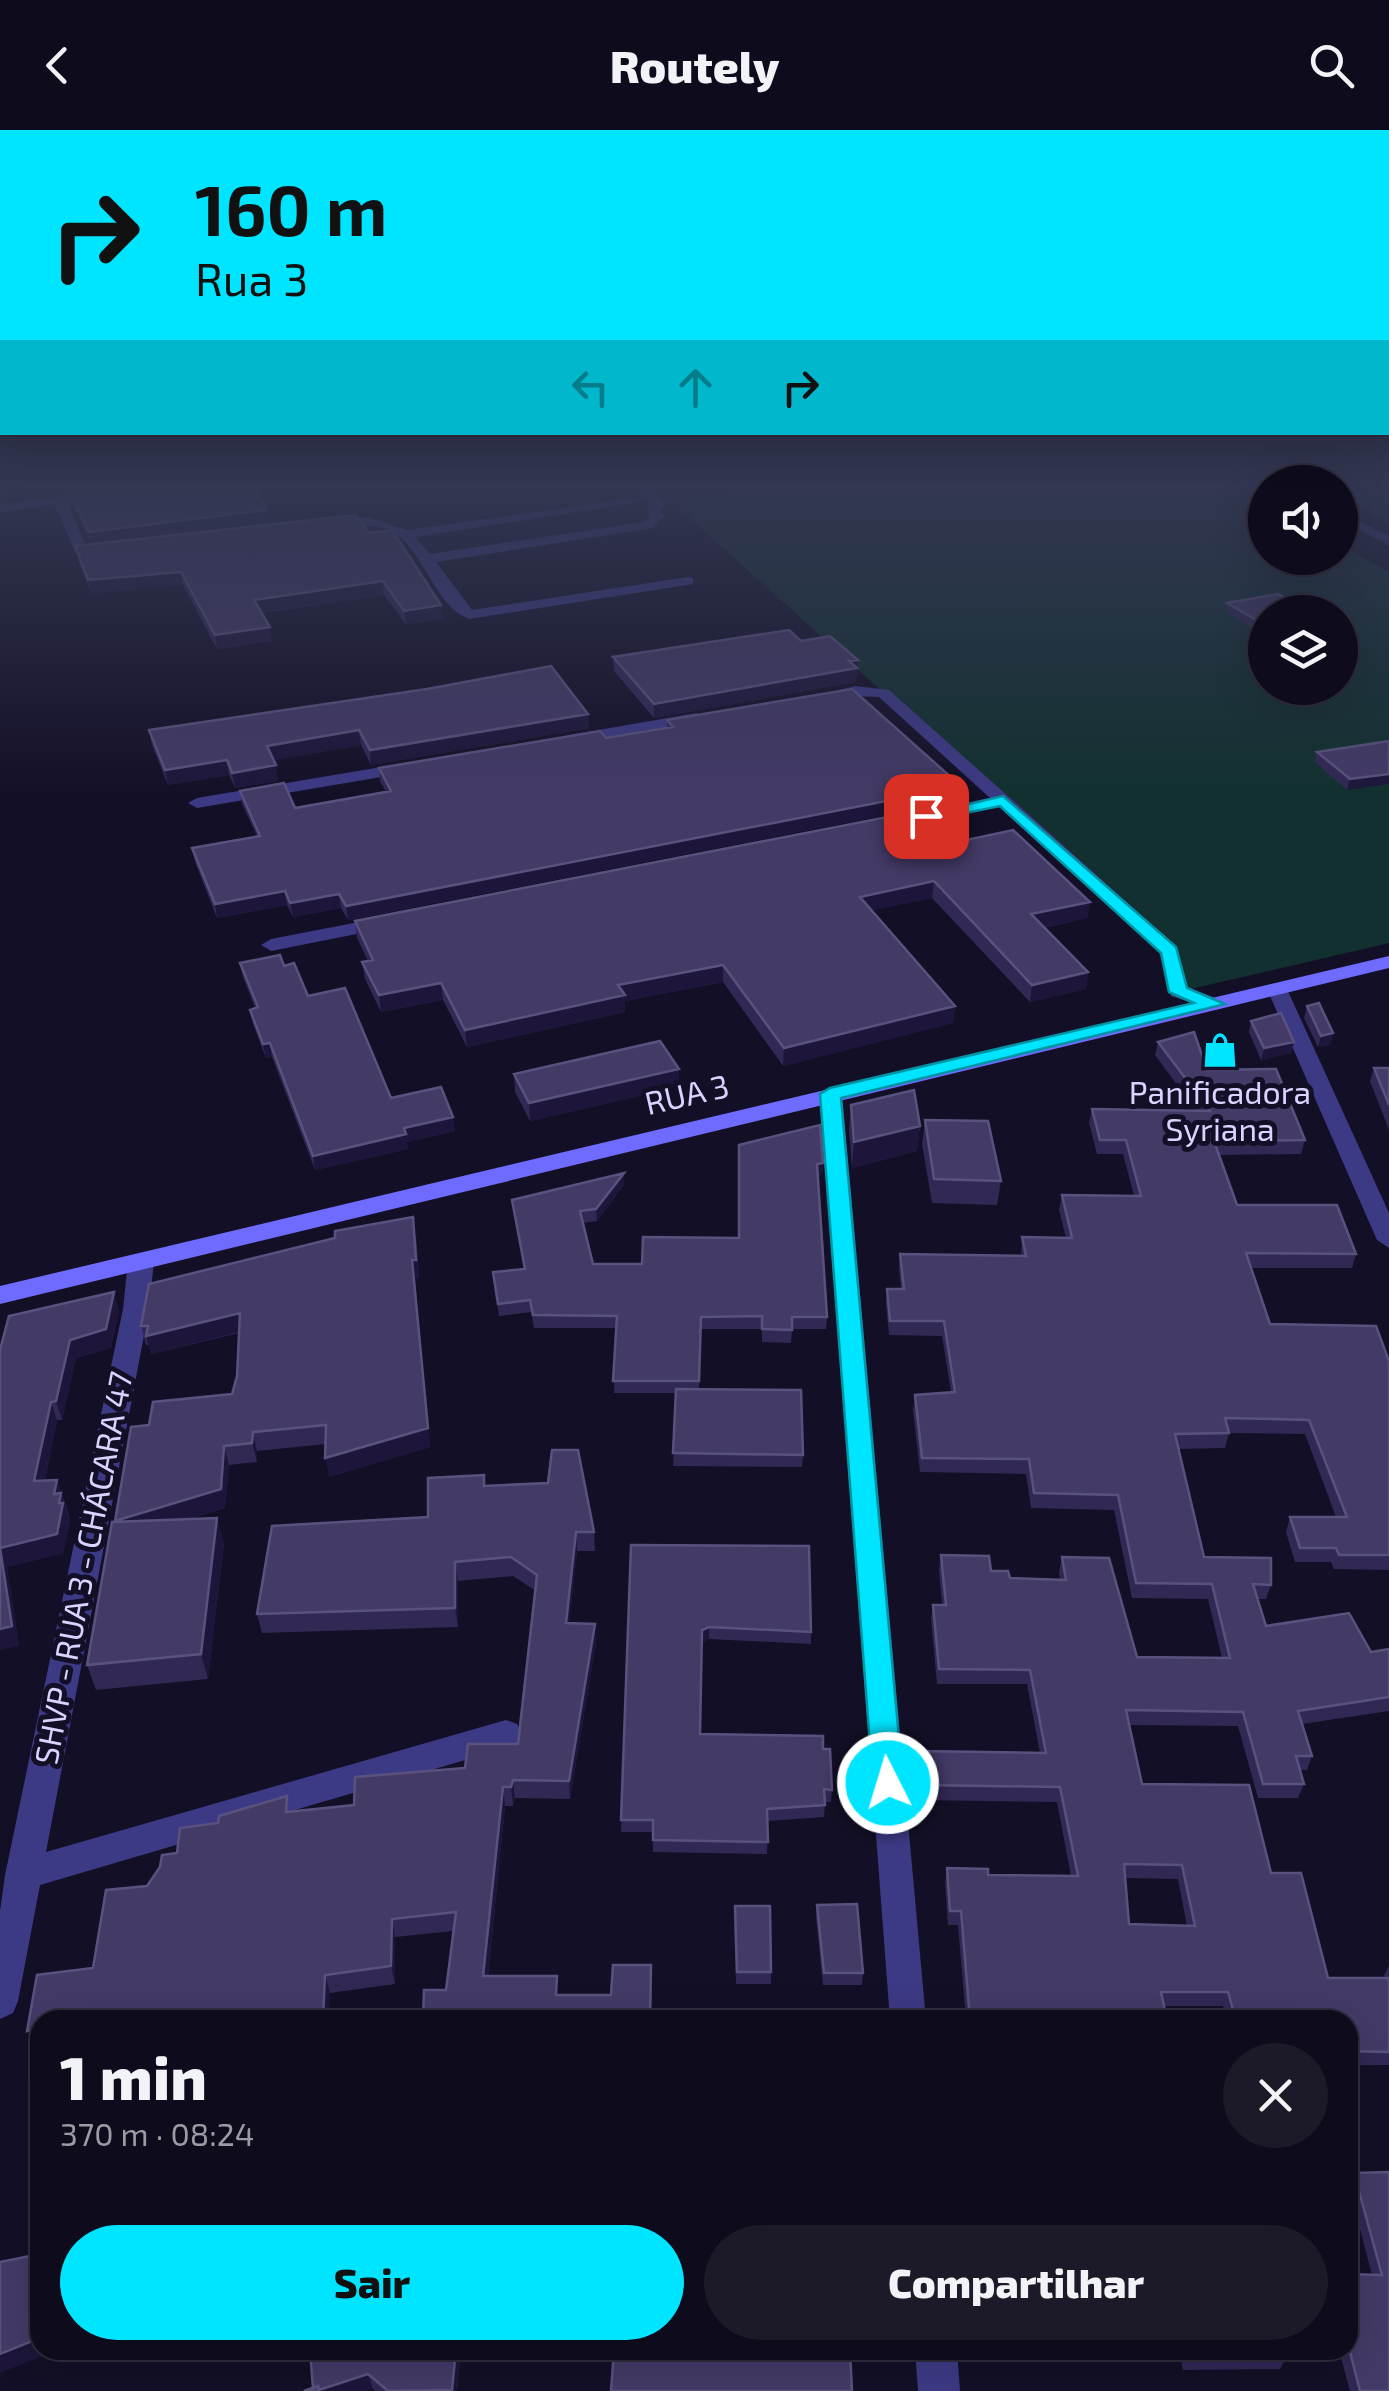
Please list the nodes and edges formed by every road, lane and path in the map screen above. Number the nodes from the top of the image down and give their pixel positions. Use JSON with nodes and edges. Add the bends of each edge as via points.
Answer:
{"nodes":[{"id":1,"x":450,"y":589,"type":"edge"},
{"id":2,"x":638,"y":589,"type":"edge"},
{"id":3,"x":797,"y":701,"type":"edge"},
{"id":4,"x":720,"y":714,"type":"edge"},
{"id":5,"x":546,"y":744,"type":"edge"},
{"id":6,"x":430,"y":764,"type":"edge"},
{"id":7,"x":1003,"y":801,"type":"junction"},
{"id":8,"x":197,"y":804,"type":"dead end"},
{"id":9,"x":888,"y":824,"type":"edge"},
{"id":10,"x":406,"y":918,"type":"edge"},
{"id":11,"x":272,"y":945,"type":"dead end"},
{"id":12,"x":1389,"y":962,"type":"edge"},
{"id":13,"x":1278,"y":988,"type":"junction"},
{"id":14,"x":1215,"y":1004,"type":"junction"},
{"id":15,"x":830,"y":1094,"type":"junction"},
{"id":16,"x":1389,"y":1240,"type":"edge"},
{"id":17,"x":142,"y":1261,"type":"junction"},
{"id":18,"x":0,"y":1295,"type":"edge"},
{"id":19,"x":506,"y":1734,"type":"dead end"},
{"id":20,"x":22,"y":1875,"type":"junction"},
{"id":21,"x":0,"y":2001,"type":"edge"},
{"id":22,"x":907,"y":2010,"type":"edge"},
{"id":23,"x":937,"y":2360,"type":"edge"},
{"id":24,"x":939,"y":2391,"type":"edge"}],
"edges":[{"from":1,"to":2,"type":"street","via":[[469,614]]},
{"from":3,"to":7,"type":"street","via":[[883,693]]},
{"from":4,"to":5,"type":"street"},
{"from":6,"to":8,"type":"street"},
{"from":7,"to":9,"type":"street"},
{"from":7,"to":14,"type":"street","via":[[1170,951],[1178,992]]},
{"from":10,"to":11,"type":"street"},
{"from":12,"to":13,"type":"main road","name":"RUA 3"},
{"from":13,"to":14,"type":"main road","name":"RUA 3"},
{"from":13,"to":16,"type":"street"},
{"from":14,"to":15,"type":"main road","name":"RUA 3"},
{"from":15,"to":17,"type":"main road","name":"RUA 3"},
{"from":15,"to":22,"type":"street"},
{"from":17,"to":18,"type":"main road","name":"RUA 3"},
{"from":17,"to":20,"type":"street","name":"SHVP - RUA 3 - CHÁCARA 47"},
{"from":19,"to":20,"type":"street"},
{"from":20,"to":21,"type":"street","name":"SHVP - RUA 3 - CHÁCARA 47"},
{"from":23,"to":24,"type":"street"}]}
